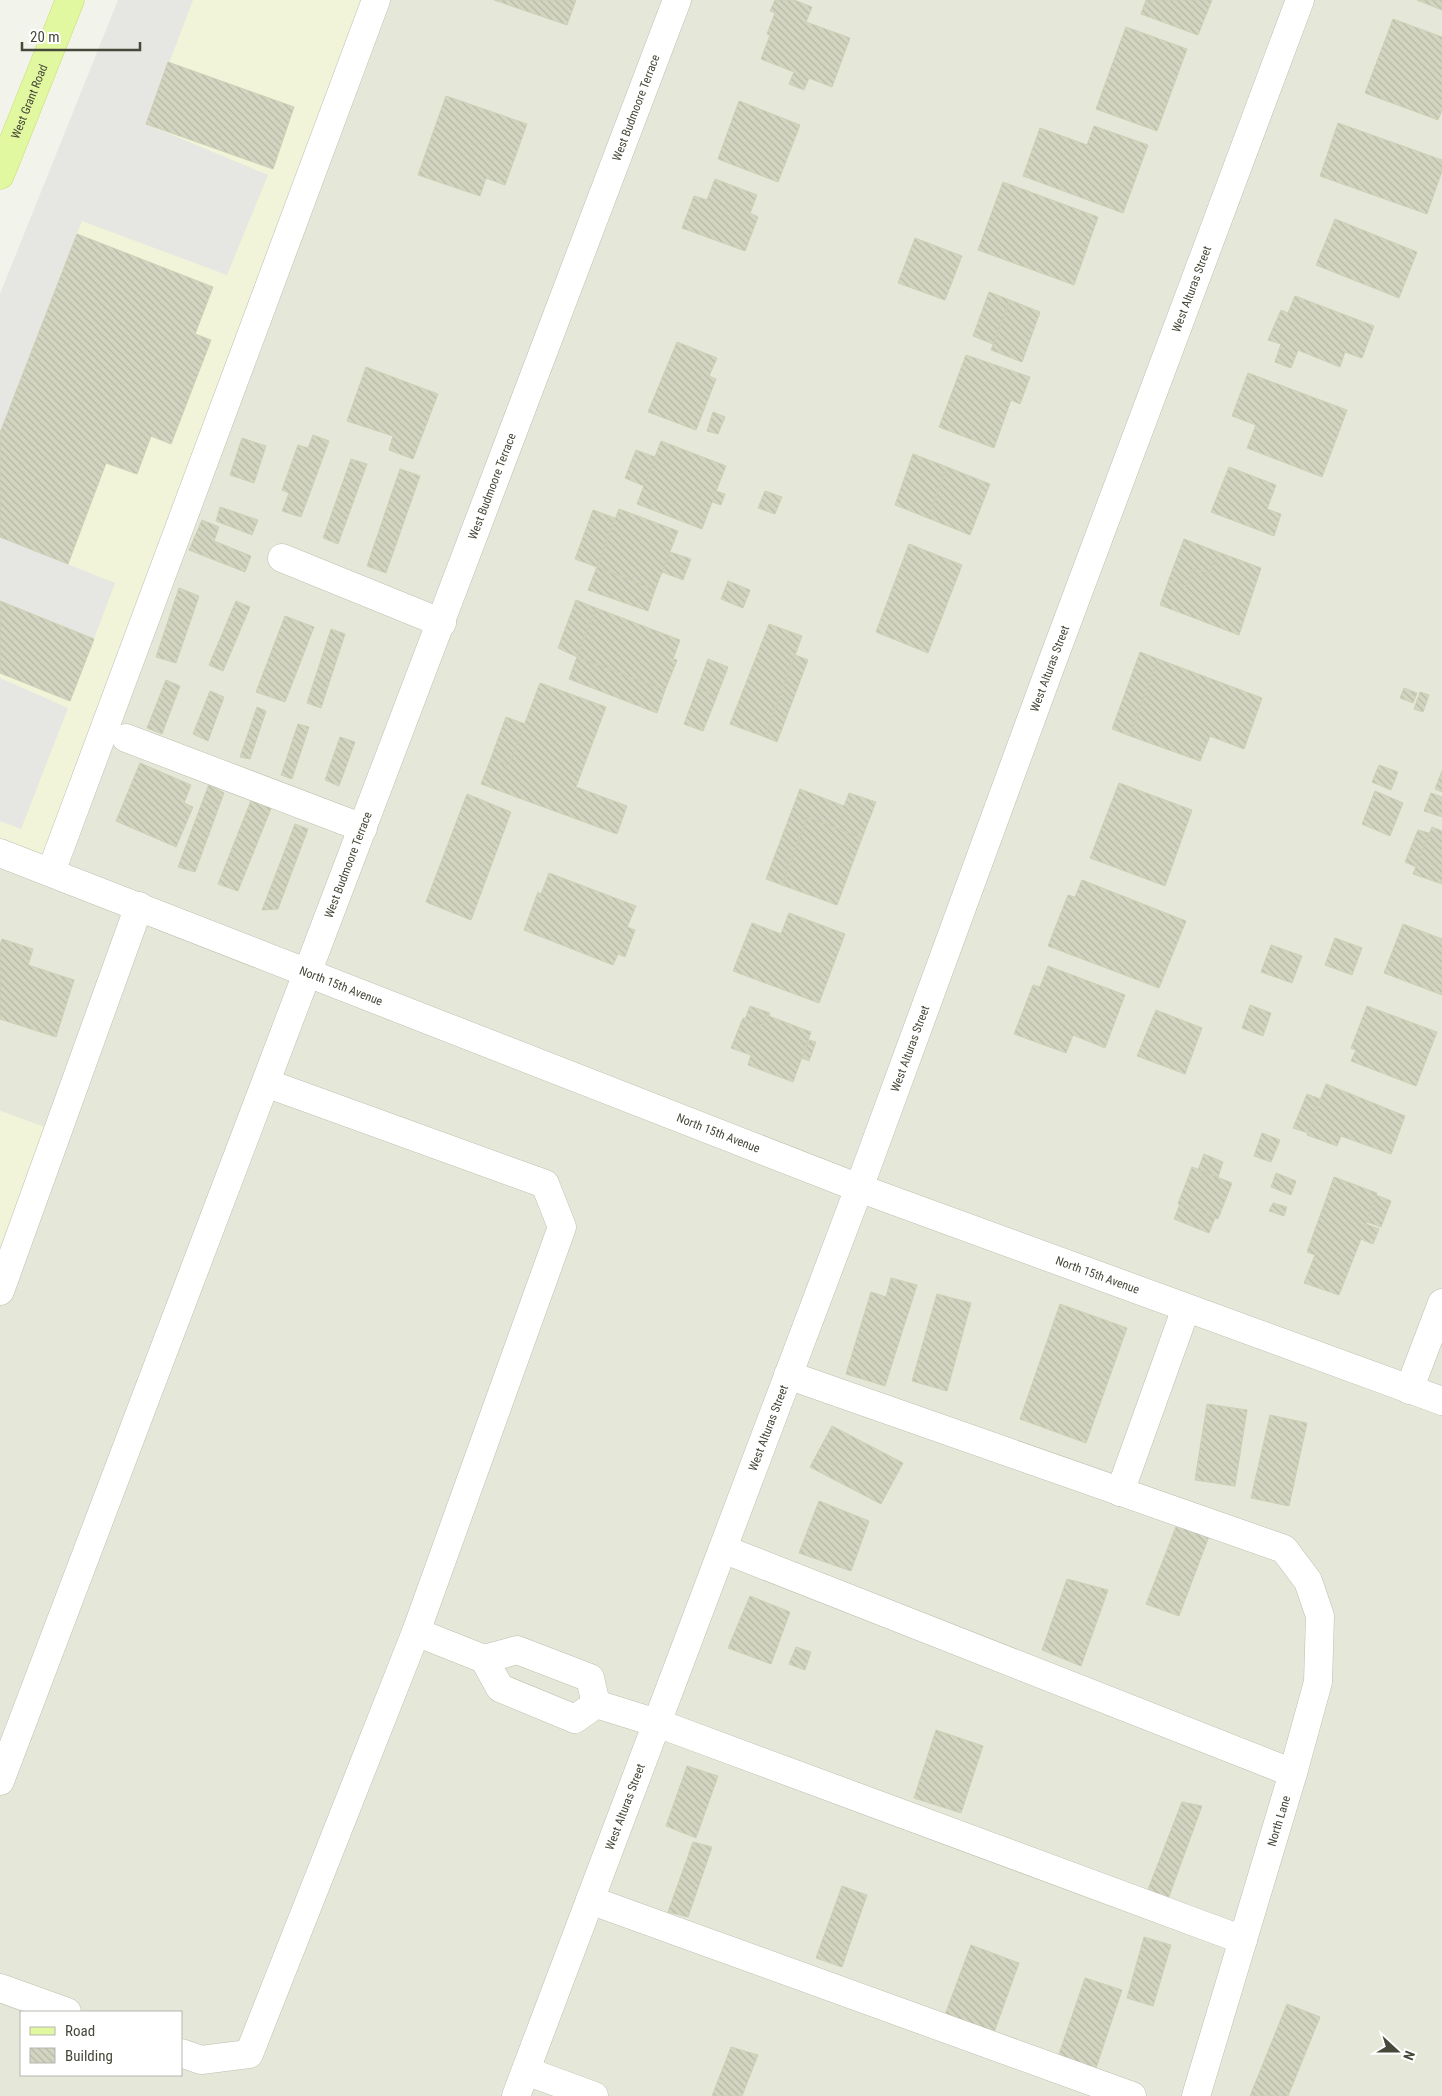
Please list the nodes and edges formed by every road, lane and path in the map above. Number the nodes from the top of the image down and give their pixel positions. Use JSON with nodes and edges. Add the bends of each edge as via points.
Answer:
{"nodes":[{"id":1,"x":70,"y":0,"type":"edge"},
{"id":2,"x":376,"y":0,"type":"edge"},
{"id":3,"x":677,"y":0,"type":"edge"},
{"id":4,"x":1300,"y":0,"type":"edge"},
{"id":5,"x":0,"y":175,"type":"edge"},
{"id":6,"x":282,"y":558,"type":"dead end"},
{"id":7,"x":442,"y":623,"type":"junction"},
{"id":8,"x":126,"y":738,"type":"dead end"},
{"id":9,"x":363,"y":828,"type":"junction"},
{"id":10,"x":0,"y":853,"type":"edge"},
{"id":11,"x":51,"y":872,"type":"junction"},
{"id":12,"x":139,"y":906,"type":"junction"},
{"id":13,"x":309,"y":973,"type":"junction"},
{"id":14,"x":266,"y":1084,"type":"junction"},
{"id":15,"x":859,"y":1188,"type":"junction"},
{"id":16,"x":0,"y":1291,"type":"edge"},
{"id":17,"x":1442,"y":1303,"type":"edge"},
{"id":18,"x":1186,"y":1308,"type":"junction"},
{"id":19,"x":788,"y":1376,"type":"junction"},
{"id":20,"x":1409,"y":1390,"type":"junction"},
{"id":21,"x":1442,"y":1401,"type":"edge"},
{"id":22,"x":1120,"y":1492,"type":"junction"},
{"id":23,"x":723,"y":1549,"type":"junction"},
{"id":24,"x":416,"y":1632,"type":"junction"},
{"id":25,"x":484,"y":1659,"type":"junction"},
{"id":26,"x":596,"y":1704,"type":"junction"},
{"id":27,"x":657,"y":1723,"type":"junction"},
{"id":28,"x":1293,"y":1773,"type":"junction"},
{"id":29,"x":0,"y":1781,"type":"edge"},
{"id":30,"x":590,"y":1900,"type":"junction"},
{"id":31,"x":1243,"y":1940,"type":"junction"},
{"id":32,"x":0,"y":1988,"type":"edge"},
{"id":33,"x":64,"y":2011,"type":"edge"},
{"id":34,"x":182,"y":2053,"type":"edge"},
{"id":35,"x":526,"y":2071,"type":"junction"},
{"id":36,"x":516,"y":2096,"type":"edge"},
{"id":37,"x":594,"y":2096,"type":"edge"},
{"id":38,"x":1132,"y":2096,"type":"edge"},
{"id":39,"x":1196,"y":2096,"type":"edge"}],
"edges":[{"from":1,"to":5,"type":"main road","name":"West Grant Road"},
{"from":2,"to":11,"type":"street"},
{"from":3,"to":7,"type":"street","name":"West Budmoore Terrace"},
{"from":4,"to":15,"type":"street","name":"West Alturas Street"},
{"from":6,"to":7,"type":"street"},
{"from":7,"to":9,"type":"street","name":"West Budmoore Terrace"},
{"from":8,"to":9,"type":"street"},
{"from":9,"to":13,"type":"street","name":"West Budmoore Terrace"},
{"from":10,"to":11,"type":"street","name":"North 15th Avenue"},
{"from":11,"to":12,"type":"street","name":"North 15th Avenue"},
{"from":12,"to":13,"type":"street","name":"North 15th Avenue"},
{"from":12,"to":16,"type":"street"},
{"from":13,"to":14,"type":"street","name":"West Budmoore Terrace"},
{"from":13,"to":15,"type":"street","name":"North 15th Avenue"},
{"from":14,"to":24,"type":"street","via":[[545,1184],[562,1227]]},
{"from":14,"to":29,"type":"street","name":"West Budmoore Terrace"},
{"from":15,"to":18,"type":"street","name":"North 15th Avenue"},
{"from":15,"to":19,"type":"street","name":"West Alturas Street"},
{"from":17,"to":20,"type":"street"},
{"from":18,"to":20,"type":"street","name":"North 15th Avenue"},
{"from":18,"to":22,"type":"street"},
{"from":19,"to":22,"type":"street"},
{"from":19,"to":23,"type":"street","name":"West Alturas Street"},
{"from":20,"to":21,"type":"street","name":"North 15th Avenue"},
{"from":22,"to":28,"type":"street","name":"North Lane","via":[[1284,1549],[1308,1580],[1320,1616],[1318,1682]]},
{"from":23,"to":27,"type":"street","name":"West Alturas Street"},
{"from":23,"to":28,"type":"street"},
{"from":24,"to":25,"type":"street"},
{"from":24,"to":34,"type":"street","via":[[248,2054],[201,2060]]},
{"from":25,"to":26,"type":"street","via":[[517,1650],[590,1678]]},
{"from":25,"to":26,"type":"street","via":[[500,1688],[574,1719]]},
{"from":26,"to":27,"type":"street"},
{"from":27,"to":30,"type":"street","name":"West Alturas Street"},
{"from":27,"to":31,"type":"street"},
{"from":28,"to":31,"type":"street","name":"North Lane"},
{"from":30,"to":35,"type":"street","name":"West Alturas Street"},
{"from":30,"to":38,"type":"street"},
{"from":31,"to":39,"type":"street","name":"North Lane"},
{"from":32,"to":33,"type":"street"},
{"from":35,"to":36,"type":"street","name":"West Alturas Street"},
{"from":35,"to":37,"type":"street"}]}
